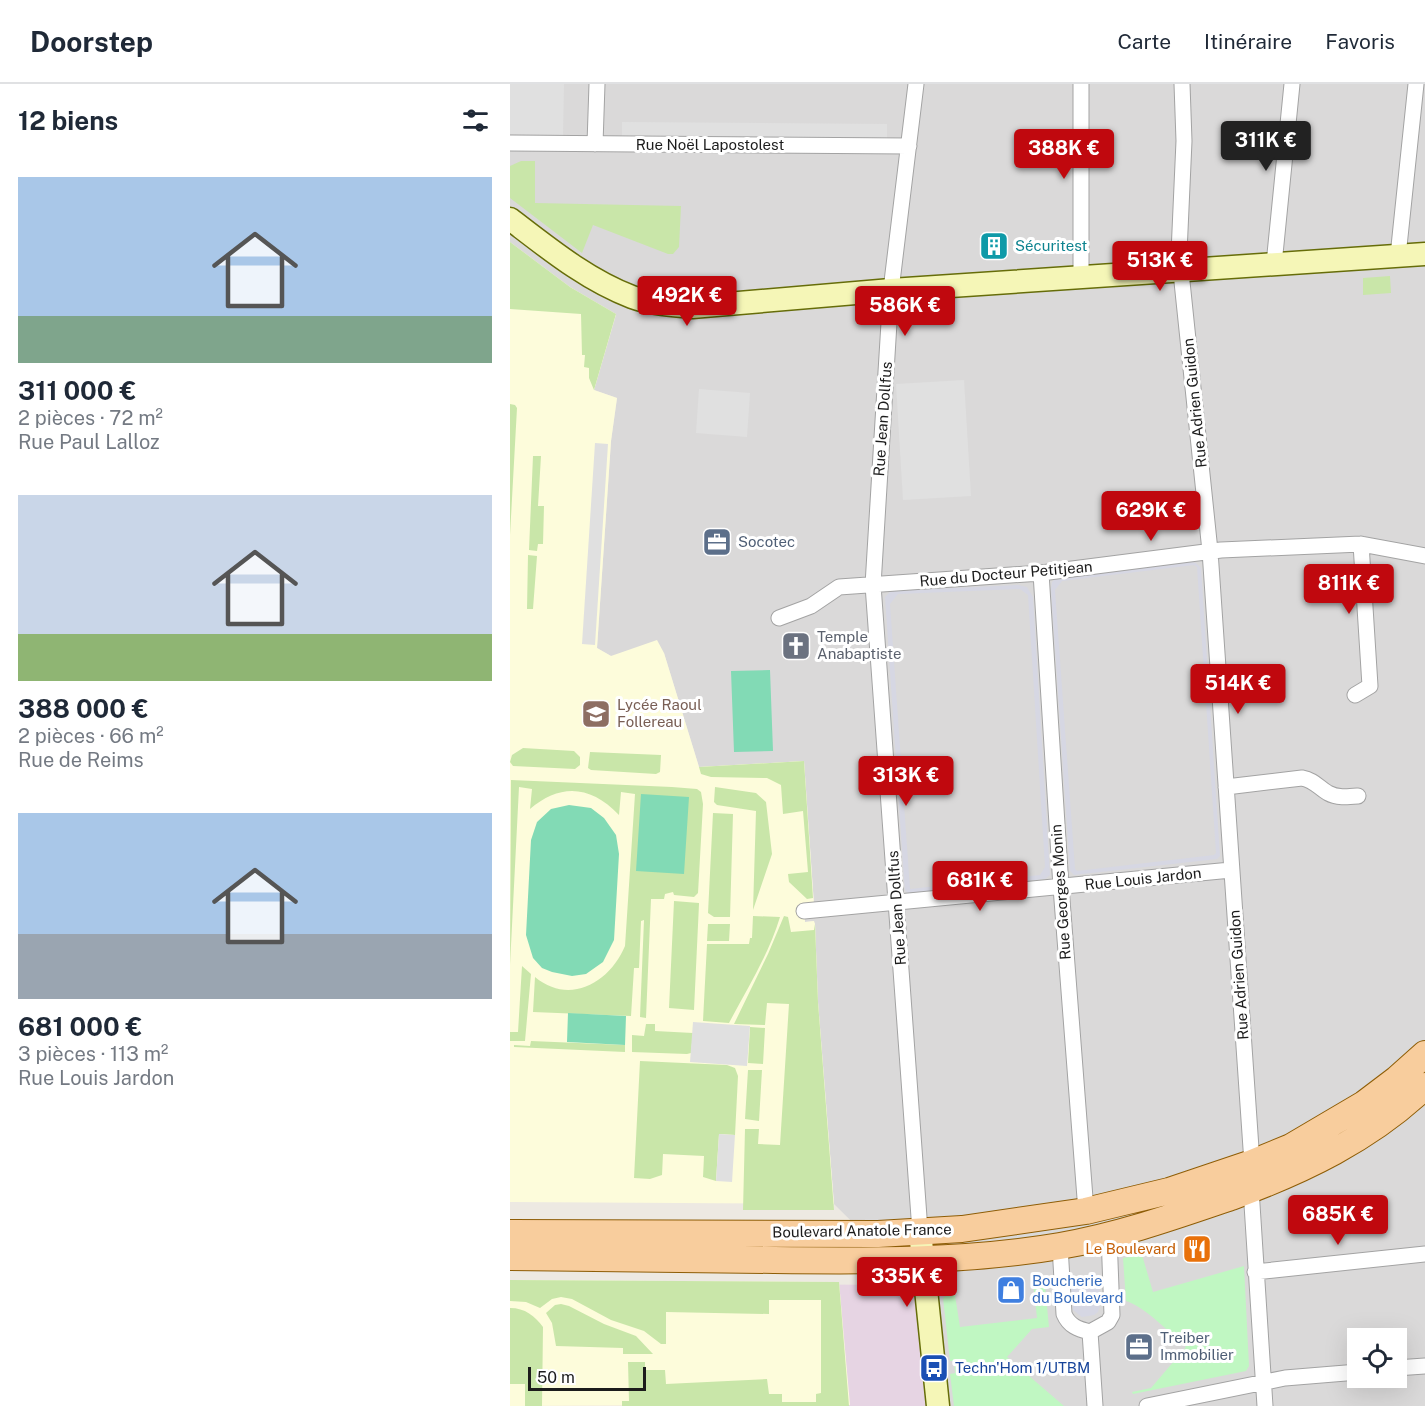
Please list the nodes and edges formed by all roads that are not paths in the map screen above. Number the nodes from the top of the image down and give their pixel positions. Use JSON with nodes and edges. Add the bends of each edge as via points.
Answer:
{"nodes":[{"id":1,"x":597,"y":84,"type":"edge"},
{"id":2,"x":916,"y":84,"type":"edge"},
{"id":3,"x":1081,"y":84,"type":"edge"},
{"id":4,"x":1182,"y":84,"type":"edge"},
{"id":5,"x":1292,"y":84,"type":"edge"},
{"id":6,"x":1419,"y":85,"type":"edge"},
{"id":7,"x":510,"y":143,"type":"edge"},
{"id":8,"x":595,"y":144,"type":"junction"},
{"id":9,"x":909,"y":146,"type":"junction"},
{"id":10,"x":510,"y":219,"type":"edge"},
{"id":11,"x":1425,"y":254,"type":"edge"},
{"id":12,"x":1398,"y":256,"type":"junction"},
{"id":13,"x":1274,"y":264,"type":"junction"},
{"id":14,"x":1182,"y":270,"type":"junction"},
{"id":15,"x":1081,"y":277,"type":"junction"},
{"id":16,"x":891,"y":290,"type":"junction"},
{"id":17,"x":1361,"y":544,"type":"junction"},
{"id":18,"x":1210,"y":551,"type":"junction"},
{"id":19,"x":1425,"y":556,"type":"edge"},
{"id":20,"x":1041,"y":573,"type":"junction"},
{"id":21,"x":873,"y":585,"type":"junction"},
{"id":22,"x":779,"y":618,"type":"dead end"},
{"id":23,"x":1355,"y":695,"type":"dead end"},
{"id":24,"x":1226,"y":787,"type":"junction"},
{"id":25,"x":1358,"y":796,"type":"dead end"},
{"id":26,"x":1231,"y":870,"type":"junction"},
{"id":27,"x":1061,"y":887,"type":"junction"},
{"id":28,"x":897,"y":903,"type":"junction"},
{"id":29,"x":804,"y":911,"type":"dead end"},
{"id":30,"x":1425,"y":1053,"type":"edge"},
{"id":31,"x":1425,"y":1086,"type":"edge"},
{"id":32,"x":1252,"y":1164,"type":"junction"},
{"id":33,"x":1251,"y":1189,"type":"junction"},
{"id":34,"x":1086,"y":1211,"type":"junction"},
{"id":35,"x":920,"y":1232,"type":"junction"},
{"id":36,"x":510,"y":1233,"type":"edge"},
{"id":37,"x":1109,"y":1235,"type":"junction"},
{"id":38,"x":1060,"y":1246,"type":"junction"},
{"id":39,"x":1425,"y":1254,"type":"edge"},
{"id":40,"x":510,"y":1257,"type":"edge"},
{"id":41,"x":922,"y":1259,"type":"junction"},
{"id":42,"x":1255,"y":1272,"type":"junction"},
{"id":43,"x":1090,"y":1332,"type":"junction"},
{"id":44,"x":1425,"y":1366,"type":"edge"},
{"id":45,"x":1407,"y":1367,"type":"edge"},
{"id":46,"x":1347,"y":1373,"type":"edge"},
{"id":47,"x":1264,"y":1382,"type":"junction"},
{"id":48,"x":938,"y":1406,"type":"edge"},
{"id":49,"x":1095,"y":1406,"type":"edge"},
{"id":50,"x":1147,"y":1406,"type":"edge"},
{"id":51,"x":1265,"y":1406,"type":"edge"}],
"edges":[{"from":1,"to":8,"type":"street"},
{"from":2,"to":9,"type":"street","name":"Rue Jean Dollfus"},
{"from":3,"to":15,"type":"street"},
{"from":4,"to":14,"type":"street","name":"Rue Adrien Guidon"},
{"from":5,"to":13,"type":"street"},
{"from":6,"to":12,"type":"street"},
{"from":7,"to":8,"type":"street","name":"Rue Noël Lapostolest"},
{"from":8,"to":9,"type":"street","name":"Rue Noël Lapostolest"},
{"from":9,"to":16,"type":"street","name":"Rue Jean Dollfus"},
{"from":10,"to":16,"type":"street","via":[[603,285],[659,303],[692,307]]},
{"from":11,"to":12,"type":"street"},
{"from":12,"to":13,"type":"street"},
{"from":13,"to":14,"type":"street"},
{"from":14,"to":15,"type":"street"},
{"from":14,"to":18,"type":"street","name":"Rue Adrien Guidon"},
{"from":15,"to":16,"type":"street"},
{"from":16,"to":21,"type":"street","name":"Rue Jean Dollfus"},
{"from":17,"to":18,"type":"street","name":"Rue du Docteur Petitjean"},
{"from":17,"to":19,"type":"street","name":"Rue du Docteur Petitjean"},
{"from":17,"to":23,"type":"street","via":[[1370,686]]},
{"from":18,"to":20,"type":"street","name":"Rue du Docteur Petitjean"},
{"from":18,"to":24,"type":"street","name":"Rue Adrien Guidon"},
{"from":20,"to":21,"type":"street","name":"Rue du Docteur Petitjean"},
{"from":20,"to":27,"type":"street","name":"Rue Georges Monin"},
{"from":21,"to":22,"type":"street","via":[[839,587],[811,606]]},
{"from":21,"to":28,"type":"street","name":"Rue Jean Dollfus"},
{"from":24,"to":25,"type":"street","via":[[1302,778],[1311,779],[1329,794]]},
{"from":24,"to":26,"type":"street","name":"Rue Adrien Guidon"},
{"from":26,"to":27,"type":"street","name":"Rue Louis Jardon"},
{"from":26,"to":32,"type":"street","name":"Rue Adrien Guidon"},
{"from":27,"to":28,"type":"street","name":"Rue Louis Jardon"},
{"from":27,"to":34,"type":"street","name":"Rue Georges Monin"},
{"from":28,"to":29,"type":"street","name":"Rue Louis Jardon"},
{"from":28,"to":35,"type":"street","name":"Rue Jean Dollfus"},
{"from":30,"to":32,"type":"main road","name":"Boulevard Anatole France","via":[[1364,1104],[1292,1147]]},
{"from":31,"to":33,"type":"main road","name":"Boulevard Anatole France","via":[[1378,1125],[1342,1148]]},
{"from":32,"to":34,"type":"main road","name":"Boulevard Anatole France","via":[[1170,1191]]},
{"from":33,"to":37,"type":"main road","name":"Boulevard Anatole France"},
{"from":33,"to":42,"type":"street"},
{"from":34,"to":35,"type":"main road","name":"Boulevard Anatole France"},
{"from":35,"to":36,"type":"main road","name":"Boulevard Anatole France"},
{"from":35,"to":41,"type":"street"},
{"from":37,"to":38,"type":"main road","name":"Boulevard Anatole France"},
{"from":37,"to":43,"type":"street","via":[[1112,1315],[1108,1322]]},
{"from":38,"to":41,"type":"main road","name":"Boulevard Anatole France"},
{"from":38,"to":43,"type":"street","via":[[1064,1314],[1067,1322]]},
{"from":39,"to":42,"type":"street"},
{"from":40,"to":41,"type":"main road","name":"Boulevard Anatole France"},
{"from":41,"to":48,"type":"street"},
{"from":42,"to":47,"type":"street"},
{"from":43,"to":49,"type":"street"},
{"from":44,"to":45,"type":"street"},
{"from":46,"to":47,"type":"street"},
{"from":47,"to":50,"type":"street"},
{"from":47,"to":51,"type":"street"}]}
